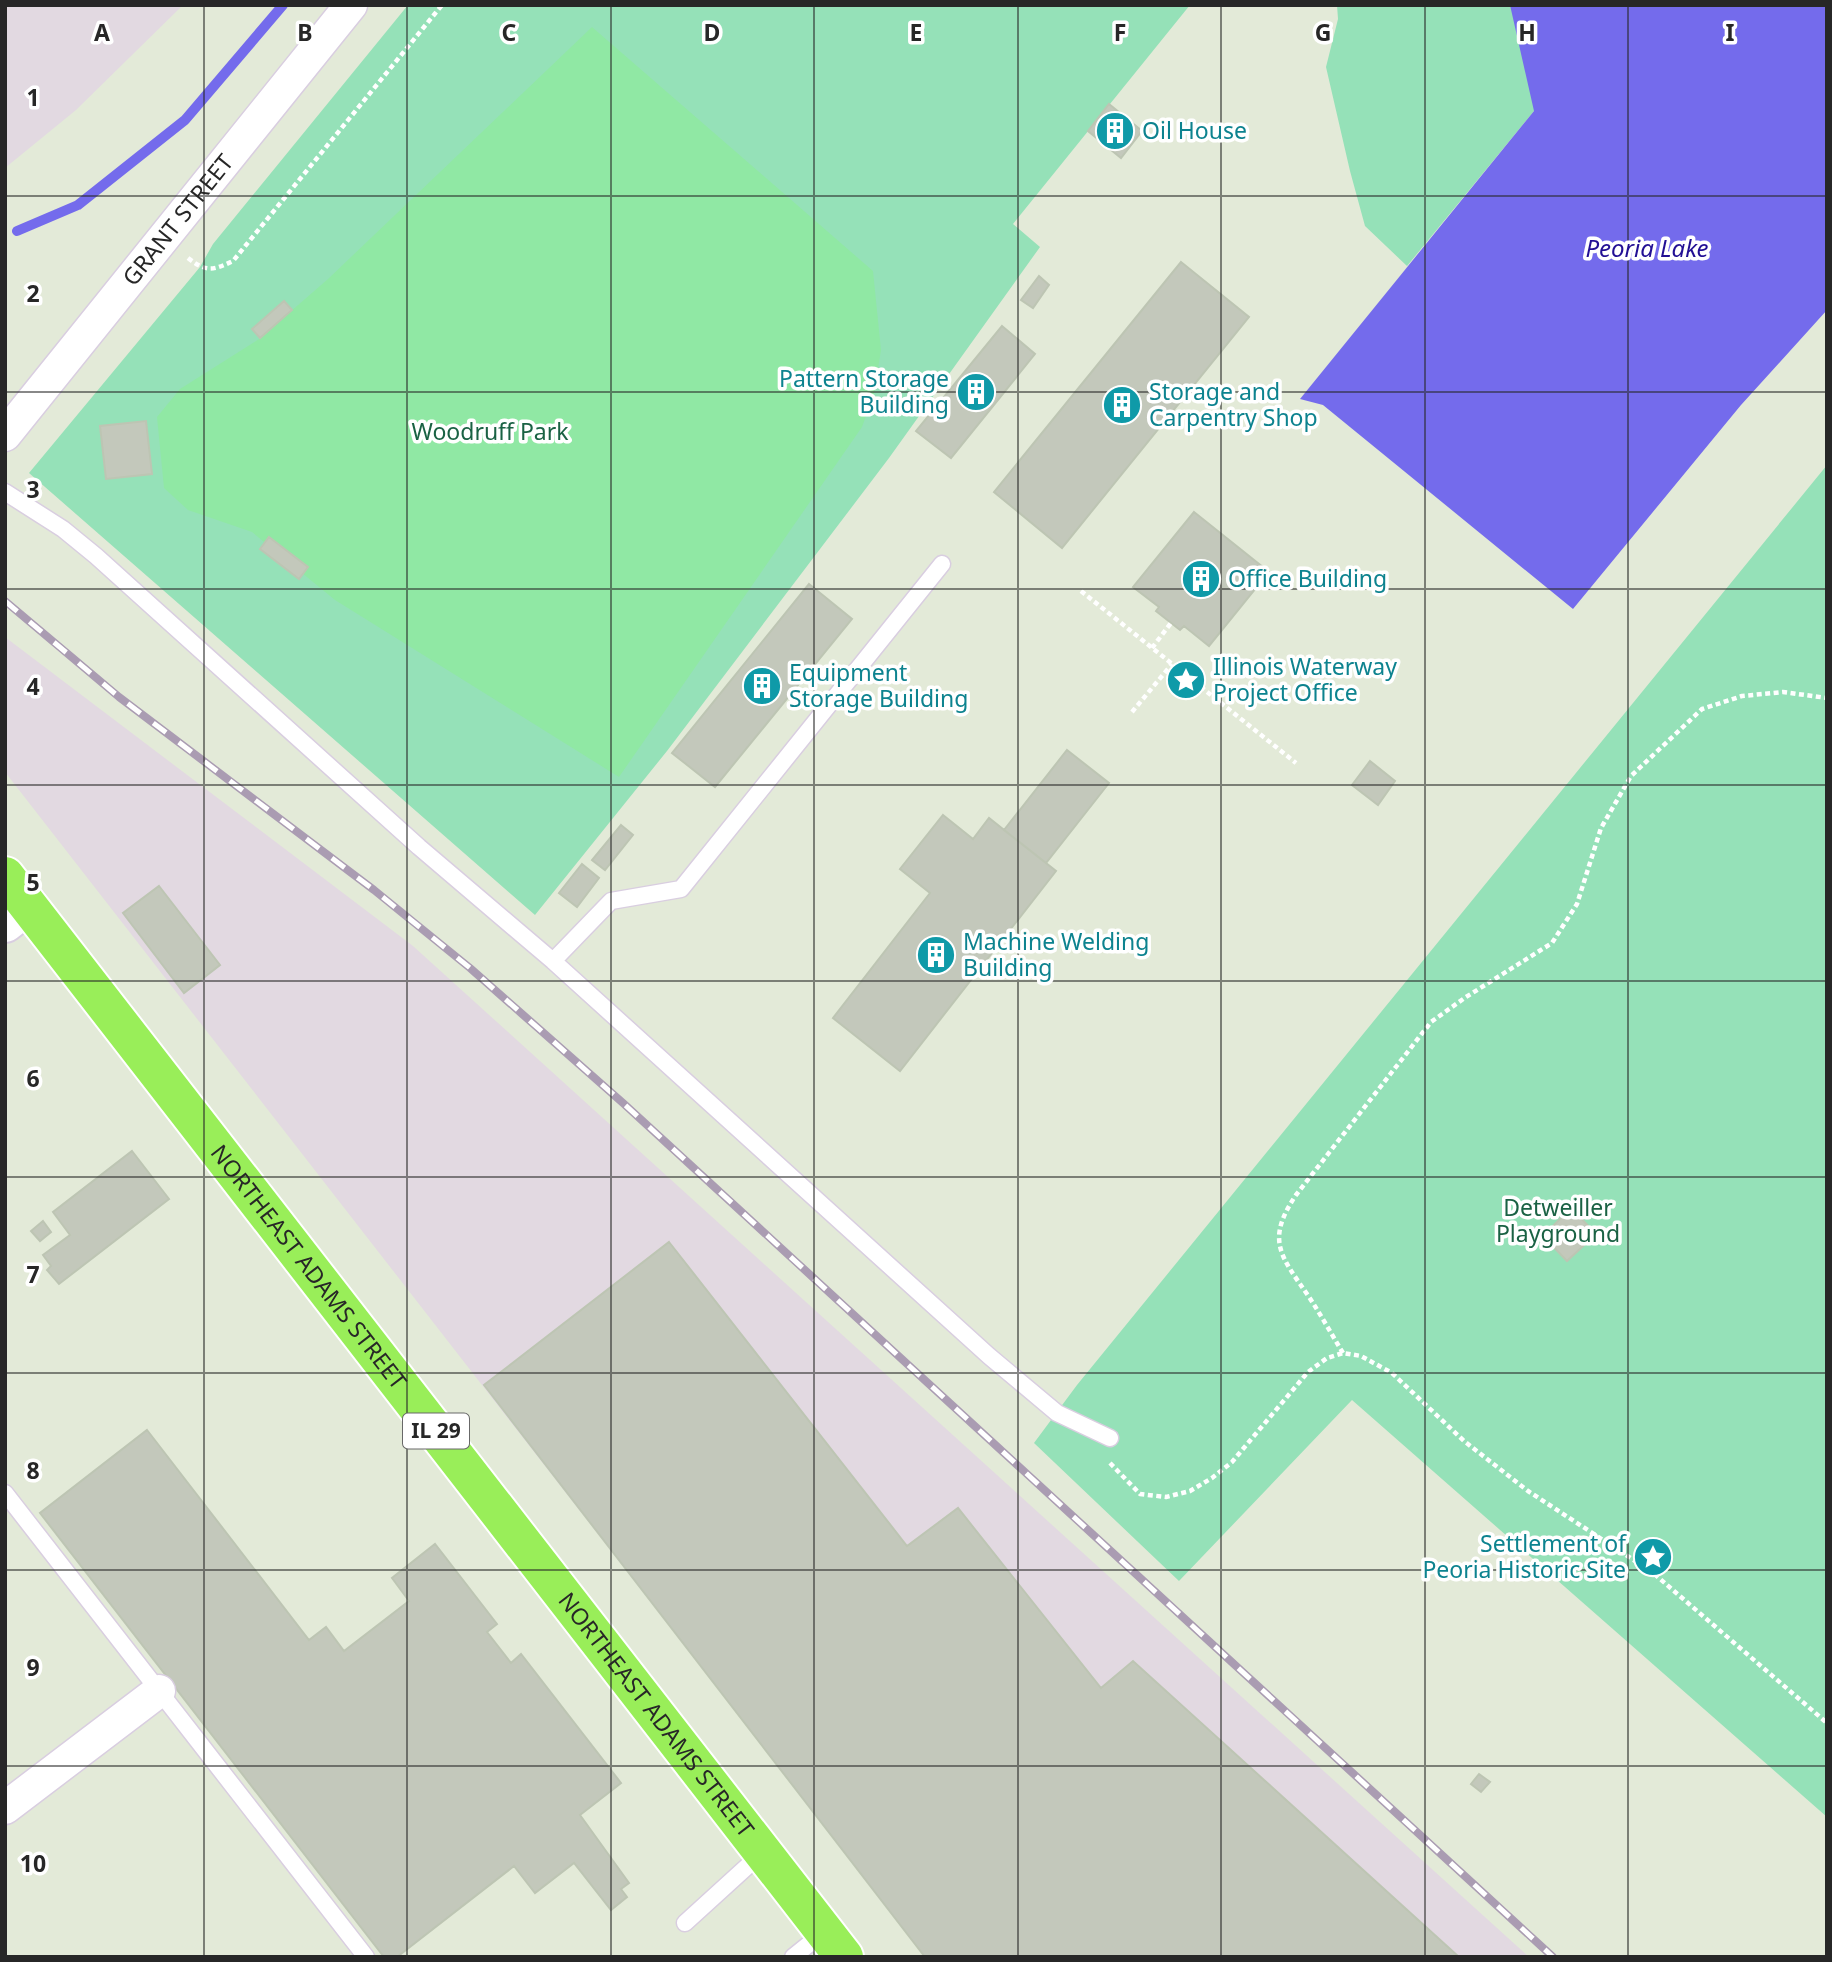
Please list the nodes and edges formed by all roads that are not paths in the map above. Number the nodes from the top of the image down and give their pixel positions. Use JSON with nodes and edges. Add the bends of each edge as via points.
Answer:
{"nodes":[{"id":1,"x":351,"y":5,"type":"edge"},
{"id":2,"x":5,"y":435,"type":"edge"},
{"id":3,"x":5,"y":492,"type":"edge"},
{"id":4,"x":942,"y":564,"type":"dead end"},
{"id":5,"x":5,"y":876,"type":"edge"},
{"id":6,"x":17,"y":914,"type":"edge"},
{"id":7,"x":553,"y":961,"type":"junction"},
{"id":8,"x":1110,"y":1438,"type":"road end"},
{"id":9,"x":5,"y":1493,"type":"edge"},
{"id":10,"x":159,"y":1691,"type":"junction"},
{"id":11,"x":5,"y":1808,"type":"edge"},
{"id":12,"x":763,"y":1852,"type":"junction"},
{"id":13,"x":685,"y":1923,"type":"dead end"},
{"id":14,"x":834,"y":1944,"type":"edge"},
{"id":15,"x":366,"y":1957,"type":"edge"},
{"id":16,"x":793,"y":1957,"type":"edge"}],
"edges":[{"from":1,"to":2,"type":"street","name":"GRANT STREET"},
{"from":3,"to":7,"type":"lane","via":[[96,556],[419,847]]},
{"from":4,"to":7,"type":"lane","via":[[681,889],[611,901]]},
{"from":5,"to":6,"type":"main road","name":"NORTHEAST ADAMS STREET","number":"IL 29"},
{"from":6,"to":12,"type":"main road","name":"NORTHEAST ADAMS STREET","number":"IL 29"},
{"from":7,"to":8,"type":"lane","via":[[989,1356],[1057,1413]]},
{"from":9,"to":10,"type":"lane"},
{"from":10,"to":11,"type":"street"},
{"from":10,"to":15,"type":"lane"},
{"from":12,"to":13,"type":"lane"},
{"from":12,"to":14,"type":"main road","name":"NORTHEAST ADAMS STREET","number":"IL 29"},
{"from":14,"to":16,"type":"lane"}]}
